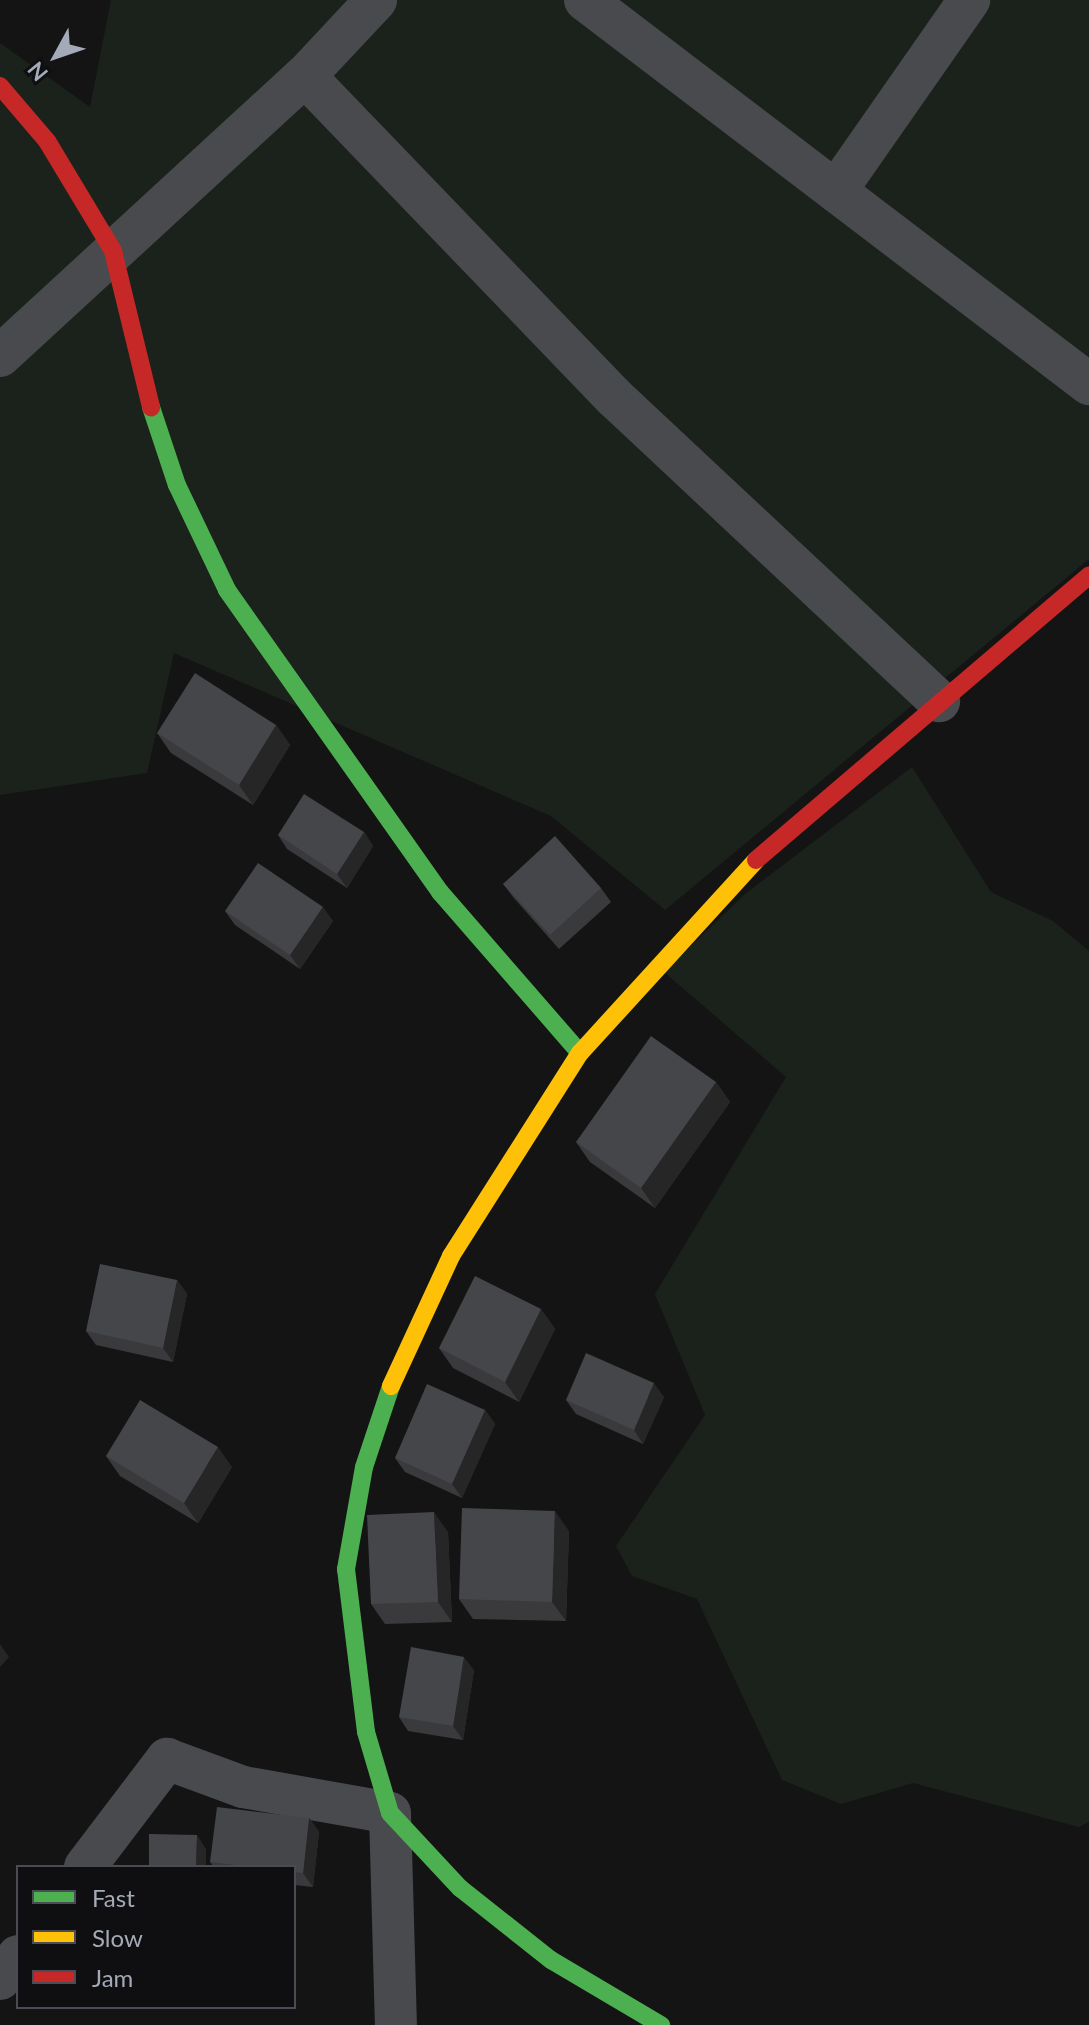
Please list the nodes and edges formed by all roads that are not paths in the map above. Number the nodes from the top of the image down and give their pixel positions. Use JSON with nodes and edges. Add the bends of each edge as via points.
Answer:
{"nodes":[{"id":1,"x":376,"y":0,"type":"edge"},
{"id":2,"x":585,"y":0,"type":"edge"},
{"id":3,"x":969,"y":0,"type":"edge"},
{"id":4,"x":305,"y":76,"type":"junction"},
{"id":5,"x":0,"y":86,"type":"edge"},
{"id":6,"x":836,"y":191,"type":"junction"},
{"id":7,"x":113,"y":251,"type":"junction"},
{"id":8,"x":0,"y":356,"type":"edge"},
{"id":9,"x":1089,"y":384,"type":"edge"},
{"id":10,"x":1089,"y":576,"type":"edge"},
{"id":11,"x":939,"y":701,"type":"junction"},
{"id":12,"x":580,"y":1053,"type":"junction"},
{"id":13,"x":390,"y":1813,"type":"junction"},
{"id":14,"x":87,"y":1865,"type":"edge"},
{"id":15,"x":16,"y":1959,"type":"edge"},
{"id":16,"x":0,"y":1979,"type":"edge"},
{"id":17,"x":396,"y":2025,"type":"edge"},
{"id":18,"x":661,"y":2025,"type":"edge"}],
"edges":[{"from":1,"to":4,"type":"street"},
{"from":2,"to":6,"type":"street"},
{"from":3,"to":6,"type":"street"},
{"from":4,"to":7,"type":"street"},
{"from":4,"to":11,"type":"street","via":[[581,365]]},
{"from":5,"to":7,"type":"street","via":[[47,141]]},
{"from":6,"to":9,"type":"street"},
{"from":7,"to":8,"type":"street"},
{"from":7,"to":12,"type":"street","via":[[140,375],[177,485],[227,590],[440,892]]},
{"from":10,"to":11,"type":"street"},
{"from":11,"to":12,"type":"street","via":[[742,872]]},
{"from":12,"to":13,"type":"street","via":[[451,1256],[399,1362],[364,1467],[346,1569],[358,1690]]},
{"from":13,"to":14,"type":"street","via":[[243,1787],[167,1759]]},
{"from":13,"to":17,"type":"street"},
{"from":13,"to":18,"type":"street","via":[[460,1888],[551,1960]]},
{"from":15,"to":16,"type":"street"}]}
